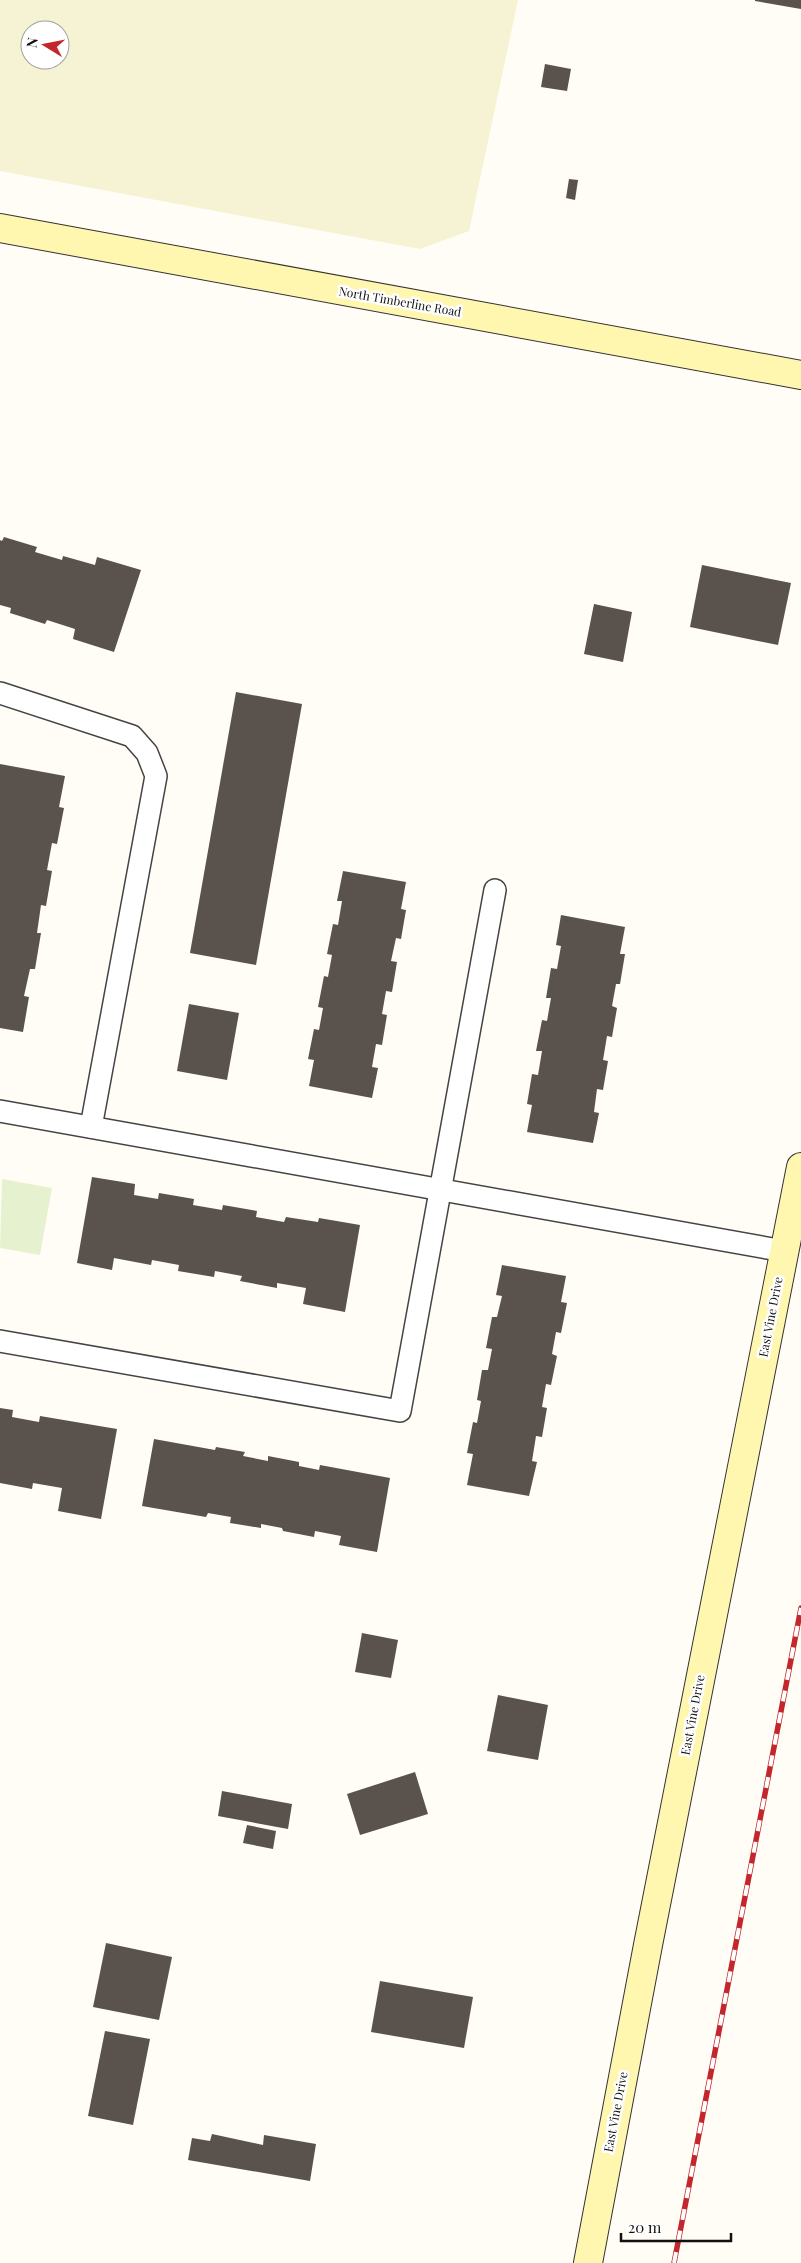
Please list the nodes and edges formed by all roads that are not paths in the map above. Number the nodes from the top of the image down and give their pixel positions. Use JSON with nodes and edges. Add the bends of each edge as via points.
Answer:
{"nodes":[{"id":1,"x":0,"y":228,"type":"edge"},
{"id":2,"x":801,"y":375,"type":"edge"},
{"id":3,"x":0,"y":693,"type":"edge"},
{"id":4,"x":495,"y":890,"type":"dead end"},
{"id":5,"x":0,"y":1111,"type":"edge"},
{"id":6,"x":91,"y":1127,"type":"junction"},
{"id":7,"x":801,"y":1167,"type":"edge"},
{"id":8,"x":439,"y":1190,"type":"junction"},
{"id":9,"x":784,"y":1251,"type":"junction"},
{"id":10,"x":0,"y":1341,"type":"edge"},
{"id":11,"x":588,"y":2263,"type":"edge"}],
"edges":[{"from":1,"to":2,"type":"main road","name":"North Timberline Road"},
{"from":3,"to":6,"type":"lane","via":[[132,736],[147,753],[156,776]]},
{"from":4,"to":8,"type":"lane"},
{"from":5,"to":6,"type":"lane"},
{"from":6,"to":8,"type":"lane"},
{"from":7,"to":9,"type":"main road","name":"East Vine Drive"},
{"from":8,"to":9,"type":"lane"},
{"from":8,"to":10,"type":"lane","via":[[400,1411]]},
{"from":9,"to":11,"type":"main road","name":"East Vine Drive"}]}
